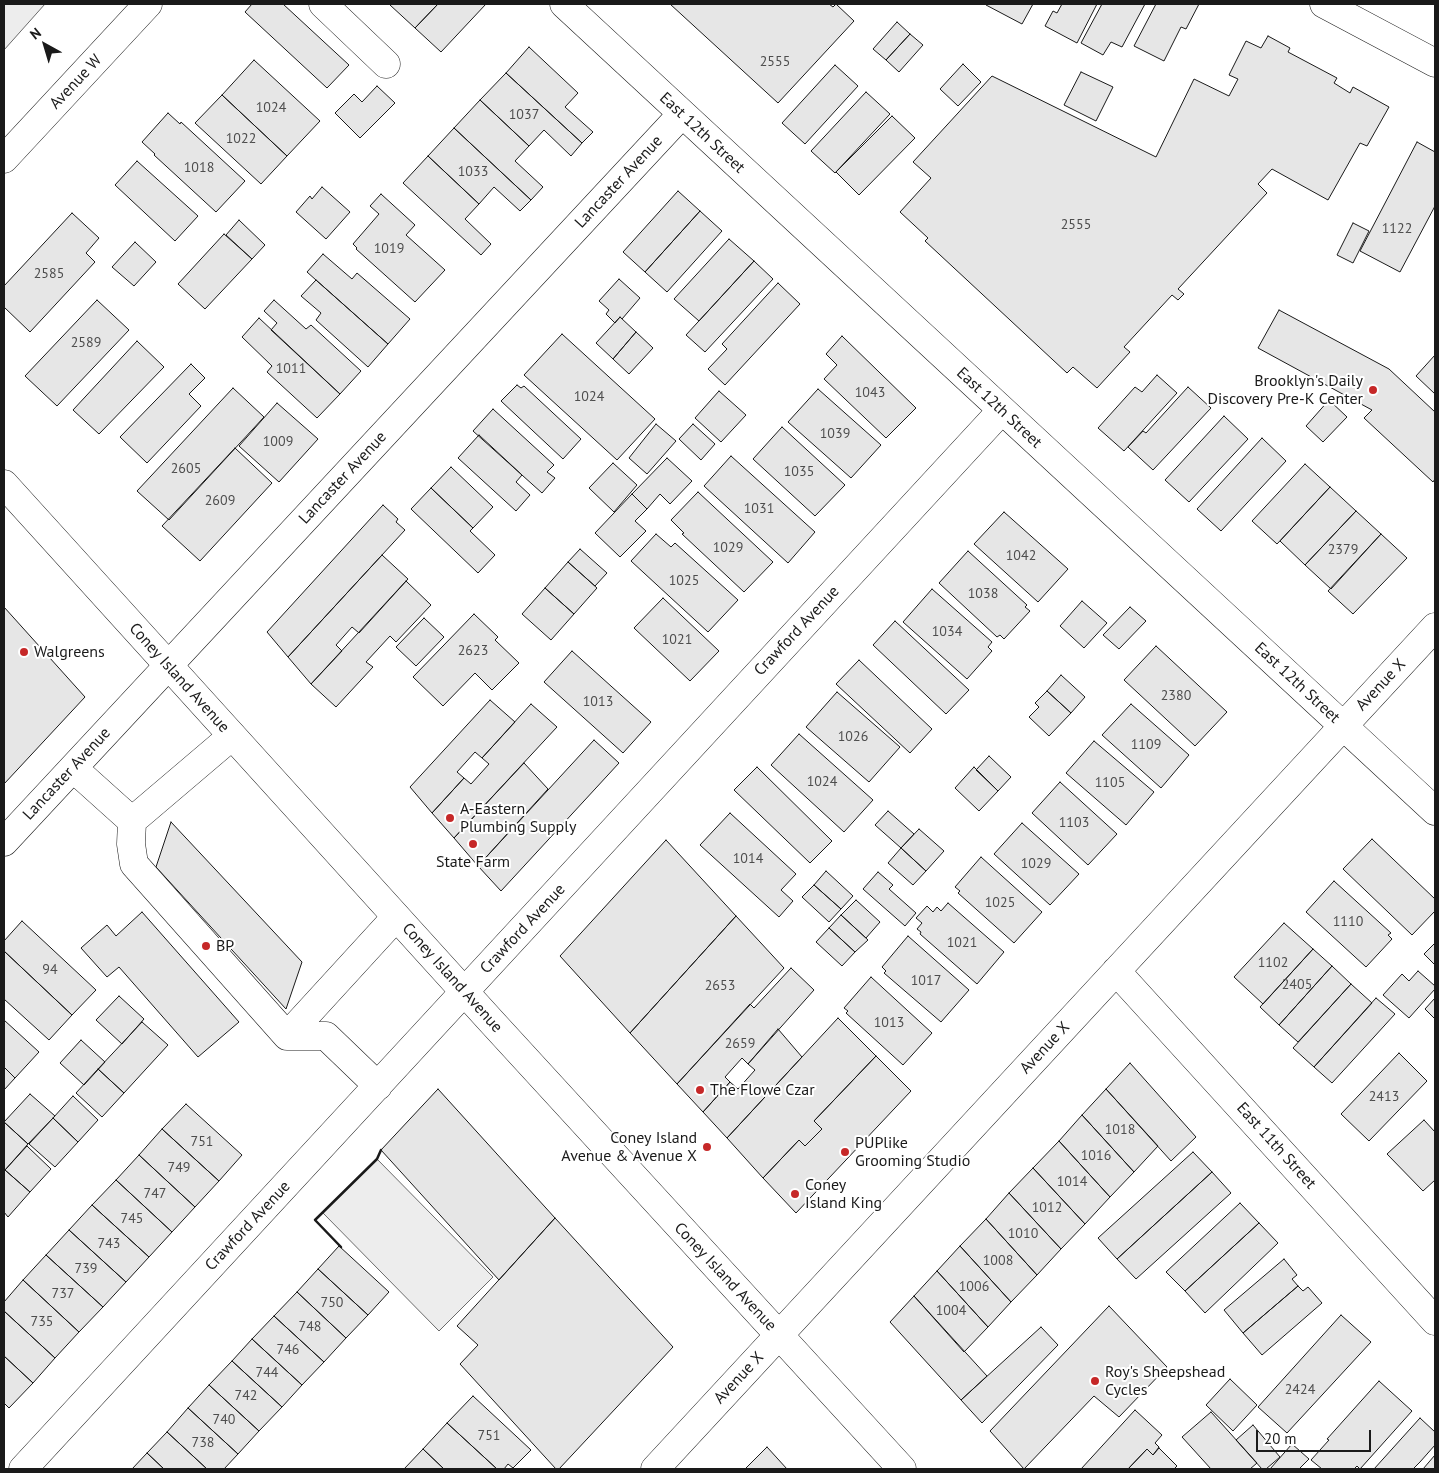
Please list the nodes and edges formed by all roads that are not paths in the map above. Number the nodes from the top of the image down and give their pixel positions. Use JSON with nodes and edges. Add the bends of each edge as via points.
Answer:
{"nodes":[{"id":1,"x":148,"y":4,"type":"edge"},
{"id":2,"x":323,"y":4,"type":"edge"},
{"id":3,"x":564,"y":4,"type":"edge"},
{"id":4,"x":1324,"y":4,"type":"edge"},
{"id":5,"x":1435,"y":63,"type":"edge"},
{"id":6,"x":386,"y":64,"type":"dead end"},
{"id":7,"x":682,"y":114,"type":"junction"},
{"id":8,"x":4,"y":160,"type":"edge"},
{"id":9,"x":1002,"y":410,"type":"junction"},
{"id":10,"x":4,"y":484,"type":"edge"},
{"id":11,"x":1435,"y":627,"type":"edge"},
{"id":12,"x":167,"y":666,"type":"junction"},
{"id":13,"x":1344,"y":726,"type":"junction"},
{"id":14,"x":232,"y":736,"type":"junction"},
{"id":15,"x":73,"y":768,"type":"junction"},
{"id":16,"x":1435,"y":811,"type":"edge"},
{"id":17,"x":132,"y":822,"type":"junction"},
{"id":18,"x":4,"y":842,"type":"edge"},
{"id":19,"x":396,"y":917,"type":"junction"},
{"id":20,"x":1116,"y":971,"type":"junction"},
{"id":21,"x":464,"y":992,"type":"junction"},
{"id":22,"x":287,"y":1036,"type":"junction"},
{"id":23,"x":378,"y":1086,"type":"junction"},
{"id":24,"x":1435,"y":1321,"type":"edge"},
{"id":25,"x":779,"y":1335,"type":"junction"},
{"id":26,"x":23,"y":1469,"type":"edge"},
{"id":27,"x":655,"y":1469,"type":"edge"},
{"id":28,"x":902,"y":1469,"type":"edge"}],
"edges":[{"from":1,"to":8,"type":"street","name":"Avenue W"},
{"from":2,"to":6,"type":"street"},
{"from":3,"to":7,"type":"street","name":"East 12th Street"},
{"from":4,"to":5,"type":"street"},
{"from":7,"to":9,"type":"street","name":"East 12th Street"},
{"from":7,"to":12,"type":"street","name":"Lancaster Avenue"},
{"from":9,"to":13,"type":"street","name":"East 12th Street"},
{"from":9,"to":21,"type":"street","name":"Crawford Avenue"},
{"from":10,"to":12,"type":"street","name":"Coney Island Avenue"},
{"from":11,"to":13,"type":"street","name":"Avenue X"},
{"from":12,"to":14,"type":"street","name":"Coney Island Avenue"},
{"from":12,"to":15,"type":"street","name":"Lancaster Avenue"},
{"from":13,"to":16,"type":"street","name":"East 12th Street"},
{"from":13,"to":20,"type":"street","name":"Avenue X"},
{"from":14,"to":17,"type":"street"},
{"from":14,"to":19,"type":"street","name":"Coney Island Avenue"},
{"from":15,"to":17,"type":"street"},
{"from":15,"to":18,"type":"street","name":"Lancaster Avenue"},
{"from":17,"to":22,"type":"street","via":[[134,864]]},
{"from":19,"to":21,"type":"street","name":"Coney Island Avenue"},
{"from":19,"to":22,"type":"street"},
{"from":20,"to":24,"type":"street","name":"East 11th Street"},
{"from":20,"to":25,"type":"street","name":"Avenue X"},
{"from":21,"to":23,"type":"street","name":"Crawford Avenue"},
{"from":21,"to":25,"type":"street","name":"Coney Island Avenue"},
{"from":22,"to":23,"type":"street","via":[[326,1036]]},
{"from":23,"to":26,"type":"street","name":"Crawford Avenue"},
{"from":25,"to":27,"type":"street","name":"Avenue X"},
{"from":25,"to":28,"type":"street","name":"Coney Island Avenue"}]}
